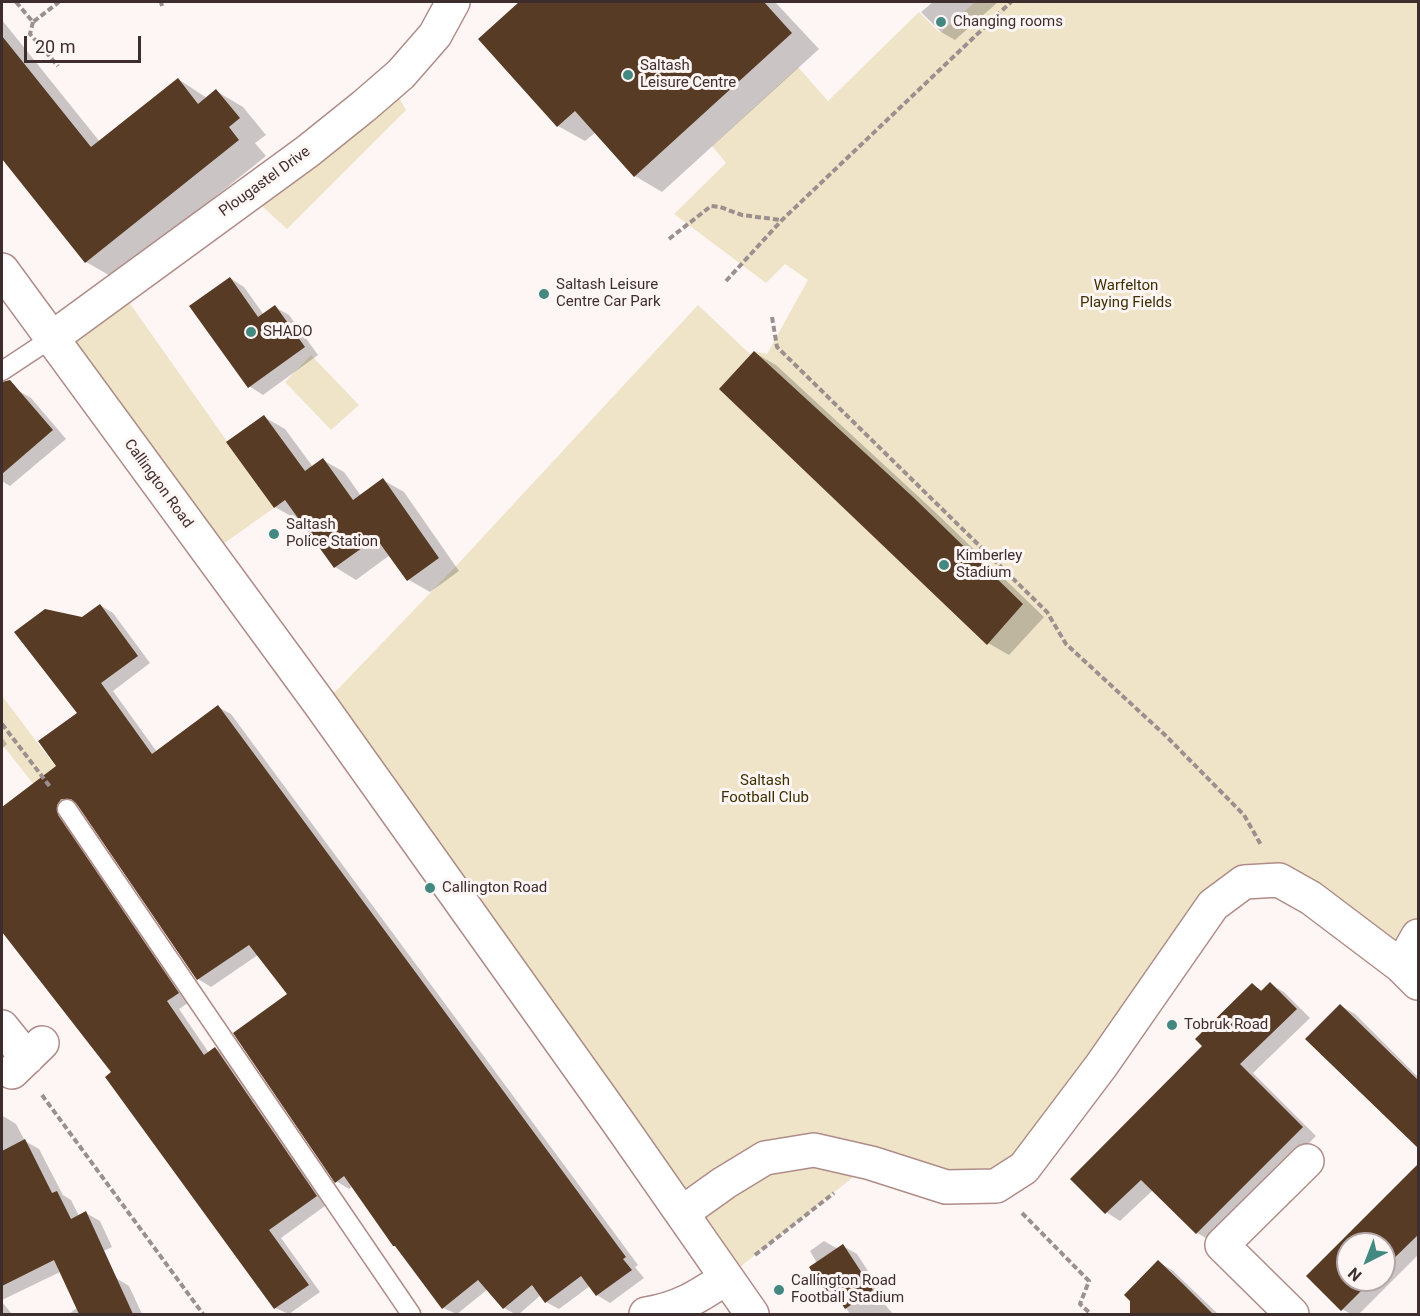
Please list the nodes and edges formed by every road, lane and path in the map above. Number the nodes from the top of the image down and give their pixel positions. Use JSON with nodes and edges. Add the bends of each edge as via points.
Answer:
{"nodes":[{"id":1,"x":16,"y":2,"type":"edge"},
{"id":2,"x":59,"y":2,"type":"edge"},
{"id":3,"x":453,"y":2,"type":"edge"},
{"id":4,"x":1011,"y":2,"type":"edge"},
{"id":5,"x":33,"y":22,"type":"junction"},
{"id":6,"x":58,"y":66,"type":"dead end"},
{"id":7,"x":782,"y":220,"type":"junction"},
{"id":8,"x":669,"y":238,"type":"dead end"},
{"id":9,"x":2,"y":270,"type":"edge"},
{"id":10,"x":726,"y":281,"type":"dead end"},
{"id":11,"x":772,"y":316,"type":"dead end"},
{"id":12,"x":51,"y":338,"type":"junction"},
{"id":13,"x":2,"y":371,"type":"edge"},
{"id":14,"x":2,"y":724,"type":"edge"},
{"id":15,"x":68,"y":809,"type":"joint"},
{"id":16,"x":1269,"y":880,"type":"junction"},
{"id":17,"x":1419,"y":936,"type":"edge"},
{"id":18,"x":1410,"y":975,"type":"edge"},
{"id":19,"x":2,"y":1027,"type":"edge"},
{"id":20,"x":25,"y":1059,"type":"joint"},
{"id":21,"x":1307,"y":1161,"type":"dead end"},
{"id":22,"x":871,"y":1163,"type":"junction"},
{"id":23,"x":996,"y":1186,"type":"junction"},
{"id":24,"x":682,"y":1213,"type":"junction"},
{"id":25,"x":726,"y":1278,"type":"junction"},
{"id":26,"x":203,"y":1314,"type":"edge"},
{"id":27,"x":411,"y":1314,"type":"edge"},
{"id":28,"x":646,"y":1314,"type":"edge"},
{"id":29,"x":752,"y":1314,"type":"edge"},
{"id":30,"x":1091,"y":1314,"type":"edge"},
{"id":31,"x":1292,"y":1314,"type":"edge"}],
"edges":[{"from":1,"to":5,"type":"path"},
{"from":2,"to":5,"type":"path"},
{"from":3,"to":12,"type":"street","name":"Plougastel Drive","via":[[435,35],[401,74],[363,106],[308,151]]},
{"from":4,"to":7,"type":"path"},
{"from":5,"to":6,"type":"path","via":[[30,34]]},
{"from":7,"to":8,"type":"path","via":[[711,206]]},
{"from":7,"to":10,"type":"path"},
{"from":9,"to":12,"type":"street","name":"Callington Road"},
{"from":11,"to":16,"type":"path","via":[[777,347],[1047,612],[1066,644],[1244,815],[1268,859]]},
{"from":12,"to":13,"type":"lane"},
{"from":12,"to":24,"type":"street","name":"Callington Road","via":[[320,704]]},
{"from":14,"to":15,"type":"path"},
{"from":15,"to":27,"type":"lane"},
{"from":16,"to":18,"type":"street","via":[[1279,880],[1311,898]]},
{"from":16,"to":23,"type":"street","via":[[1244,882],[1213,905],[1101,1066],[1024,1168]]},
{"from":17,"to":18,"type":"street"},
{"from":19,"to":20,"type":"street"},
{"from":20,"to":26,"type":"path"},
{"from":21,"to":31,"type":"street","via":[[1222,1245]]},
{"from":22,"to":23,"type":"street","via":[[946,1187]]},
{"from":22,"to":24,"type":"street","via":[[814,1150],[765,1158]]},
{"from":22,"to":25,"type":"path"},
{"from":23,"to":30,"type":"path","via":[[1089,1281],[1080,1304]]},
{"from":24,"to":25,"type":"street","name":"Callington Road"},
{"from":25,"to":28,"type":"street","via":[[691,1302]]},
{"from":25,"to":29,"type":"street","name":"Callington Road"}]}
